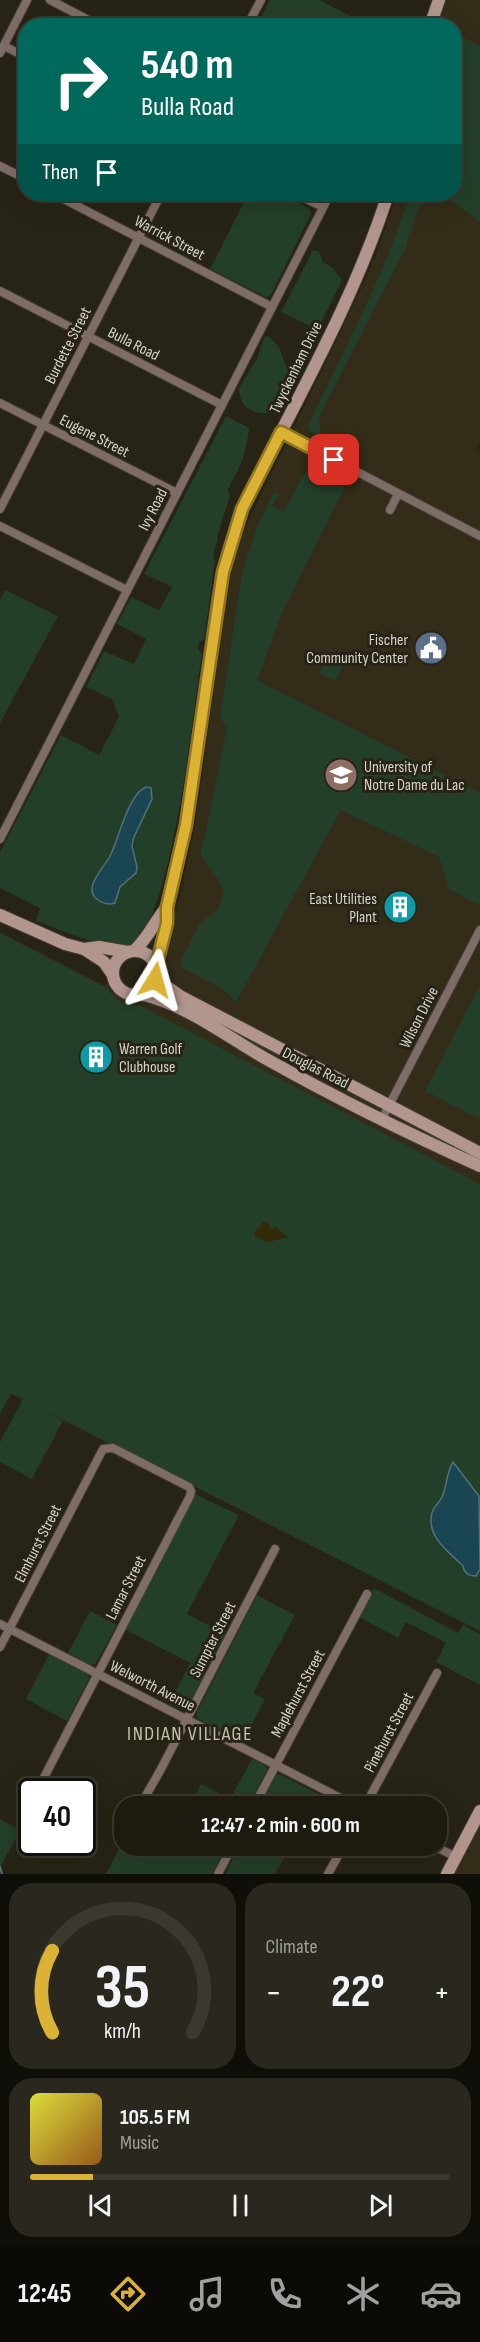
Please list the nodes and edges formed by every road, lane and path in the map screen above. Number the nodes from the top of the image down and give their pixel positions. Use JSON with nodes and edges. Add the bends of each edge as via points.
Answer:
{"nodes":[{"id":1,"x":27,"y":0,"type":"edge"},
{"id":2,"x":50,"y":0,"type":"edge"},
{"id":3,"x":261,"y":0,"type":"edge"},
{"id":4,"x":439,"y":0,"type":"edge"},
{"id":5,"x":85,"y":18,"type":"edge"},
{"id":6,"x":252,"y":18,"type":"edge"},
{"id":7,"x":433,"y":18,"type":"edge"},
{"id":8,"x":2,"y":50,"type":"edge"},
{"id":9,"x":18,"y":55,"type":"edge"},
{"id":10,"x":0,"y":166,"type":"edge"},
{"id":11,"x":18,"y":175,"type":"edge"},
{"id":12,"x":68,"y":201,"type":"edge"},
{"id":13,"x":157,"y":201,"type":"edge"},
{"id":14,"x":311,"y":201,"type":"edge"},
{"id":15,"x":326,"y":201,"type":"edge"},
{"id":16,"x":386,"y":201,"type":"edge"},
{"id":17,"x":323,"y":207,"type":"junction"},
{"id":18,"x":139,"y":237,"type":"junction"},
{"id":19,"x":0,"y":291,"type":"edge"},
{"id":20,"x":272,"y":308,"type":"junction"},
{"id":21,"x":89,"y":337,"type":"junction"},
{"id":22,"x":0,"y":403,"type":"edge"},
{"id":23,"x":222,"y":405,"type":"junction"},
{"id":24,"x":42,"y":425,"type":"junction"},
{"id":25,"x":281,"y":432,"type":"junction"},
{"id":26,"x":177,"y":493,"type":"junction"},
{"id":27,"x":398,"y":494,"type":"junction"},
{"id":28,"x":0,"y":509,"type":"edge"},
{"id":29,"x":390,"y":510,"type":"dead end"},
{"id":30,"x":0,"y":526,"type":"edge"},
{"id":31,"x":480,"y":536,"type":"edge"},
{"id":32,"x":127,"y":590,"type":"junction"},
{"id":33,"x":0,"y":839,"type":"edge"},
{"id":34,"x":167,"y":907,"type":"junction"},
{"id":35,"x":0,"y":915,"type":"edge"},
{"id":36,"x":480,"y":930,"type":"edge"},
{"id":37,"x":84,"y":949,"type":"junction"},
{"id":38,"x":131,"y":952,"type":"junction"},
{"id":39,"x":156,"y":970,"type":"junction"},
{"id":40,"x":113,"y":975,"type":"junction"},
{"id":41,"x":140,"y":994,"type":"junction"},
{"id":42,"x":388,"y":1106,"type":"junction"},
{"id":43,"x":382,"y":1119,"type":"junction"},
{"id":44,"x":480,"y":1153,"type":"edge"},
{"id":45,"x":480,"y":1166,"type":"edge"},
{"id":46,"x":100,"y":1453,"type":"joint"},
{"id":47,"x":275,"y":1549,"type":"dead end"},
{"id":48,"x":367,"y":1594,"type":"dead end"},
{"id":49,"x":0,"y":1624,"type":"edge"},
{"id":50,"x":9,"y":1629,"type":"junction"},
{"id":51,"x":0,"y":1647,"type":"edge"},
{"id":52,"x":98,"y":1673,"type":"junction"},
{"id":53,"x":437,"y":1673,"type":"dead end"},
{"id":54,"x":187,"y":1720,"type":"junction"},
{"id":55,"x":275,"y":1765,"type":"junction"},
{"id":56,"x":44,"y":1778,"type":"edge"},
{"id":57,"x":145,"y":1796,"type":"edge"},
{"id":58,"x":259,"y":1796,"type":"edge"},
{"id":59,"x":336,"y":1796,"type":"edge"},
{"id":60,"x":370,"y":1796,"type":"edge"},
{"id":61,"x":480,"y":1811,"type":"edge"},
{"id":62,"x":447,"y":1852,"type":"edge"},
{"id":63,"x":227,"y":1856,"type":"edge"},
{"id":64,"x":338,"y":1856,"type":"edge"},
{"id":65,"x":456,"y":1857,"type":"junction"},
{"id":66,"x":218,"y":1874,"type":"edge"},
{"id":67,"x":328,"y":1874,"type":"edge"},
{"id":68,"x":447,"y":1874,"type":"edge"}],
"edges":[{"from":1,"to":8,"type":"street"},
{"from":2,"to":5,"type":"street"},
{"from":3,"to":6,"type":"street"},
{"from":4,"to":7,"type":"street"},
{"from":8,"to":9,"type":"street"},
{"from":10,"to":11,"type":"street"},
{"from":12,"to":18,"type":"street","name":"Warrick Street"},
{"from":13,"to":18,"type":"street","name":"Burdette Street"},
{"from":14,"to":17,"type":"street"},
{"from":15,"to":17,"type":"street","name":"Ivy Road"},
{"from":16,"to":25,"type":"street","name":"Twyckenham Drive","via":[[354,285]]},
{"from":17,"to":20,"type":"street","name":"Ivy Road"},
{"from":18,"to":20,"type":"street","name":"Warrick Street"},
{"from":18,"to":21,"type":"street","name":"Burdette Street"},
{"from":19,"to":21,"type":"street","name":"Bulla Road"},
{"from":20,"to":23,"type":"street","name":"Ivy Road"},
{"from":21,"to":23,"type":"street","name":"Bulla Road"},
{"from":21,"to":24,"type":"street","name":"Burdette Street"},
{"from":22,"to":24,"type":"street","name":"Eugene Street"},
{"from":23,"to":26,"type":"street","name":"Ivy Road"},
{"from":24,"to":26,"type":"street","name":"Eugene Street"},
{"from":24,"to":28,"type":"street","name":"Burdette Street"},
{"from":25,"to":27,"type":"street"},
{"from":25,"to":34,"type":"street","name":"Twyckenham Drive","via":[[242,509],[225,563],[186,825]]},
{"from":26,"to":32,"type":"street","name":"Ivy Road"},
{"from":27,"to":29,"type":"street"},
{"from":27,"to":31,"type":"street"},
{"from":30,"to":32,"type":"street"},
{"from":32,"to":33,"type":"street","name":"Ivy Road"},
{"from":34,"to":38,"type":"street","name":"Twyckenham Drive","via":[[148,937]]},
{"from":34,"to":39,"type":"street","name":"Twyckenham Drive"},
{"from":35,"to":37,"type":"street","via":[[45,937]]},
{"from":36,"to":42,"type":"street","name":"Wilson Drive"},
{"from":37,"to":38,"type":"street"},
{"from":37,"to":40,"type":"street","via":[[104,962]]},
{"from":38,"to":39,"type":"street","via":[[147,955]]},
{"from":38,"to":40,"type":"street","via":[[118,959]]},
{"from":39,"to":41,"type":"street","via":[[152,987]]},
{"from":39,"to":42,"type":"street","name":"Douglas Road","via":[[163,984],[174,992]]},
{"from":40,"to":41,"type":"street","via":[[119,988]]},
{"from":41,"to":43,"type":"street","name":"Douglas Road","via":[[175,1006]]},
{"from":42,"to":43,"type":"street","name":"Wilson Drive"},
{"from":42,"to":44,"type":"street","name":"Douglas Road"},
{"from":43,"to":45,"type":"street","name":"Douglas Road"},
{"from":46,"to":50,"type":"street","name":"Elmhurst Street"},
{"from":46,"to":52,"type":"street","name":"Lamar Street","via":[[113,1448],[191,1491]]},
{"from":47,"to":54,"type":"street","name":"Sumpter Street"},
{"from":48,"to":55,"type":"street","name":"Maplehurst Street"},
{"from":49,"to":50,"type":"street","name":"Welworth Avenue"},
{"from":50,"to":51,"type":"street","name":"Elmhurst Street"},
{"from":50,"to":52,"type":"street","name":"Welworth Avenue"},
{"from":52,"to":54,"type":"street","name":"Welworth Avenue"},
{"from":52,"to":56,"type":"street","name":"Lamar Street"},
{"from":53,"to":60,"type":"street","name":"Pinehurst Street"},
{"from":54,"to":55,"type":"street","name":"Welworth Avenue"},
{"from":54,"to":57,"type":"street","name":"Sumpter Street"},
{"from":55,"to":58,"type":"street","name":"Maplehurst Street"},
{"from":55,"to":59,"type":"street","name":"Welworth Avenue"},
{"from":61,"to":65,"type":"street"},
{"from":62,"to":65,"type":"street"},
{"from":63,"to":66,"type":"street"},
{"from":64,"to":67,"type":"street"},
{"from":65,"to":68,"type":"street"}]}
